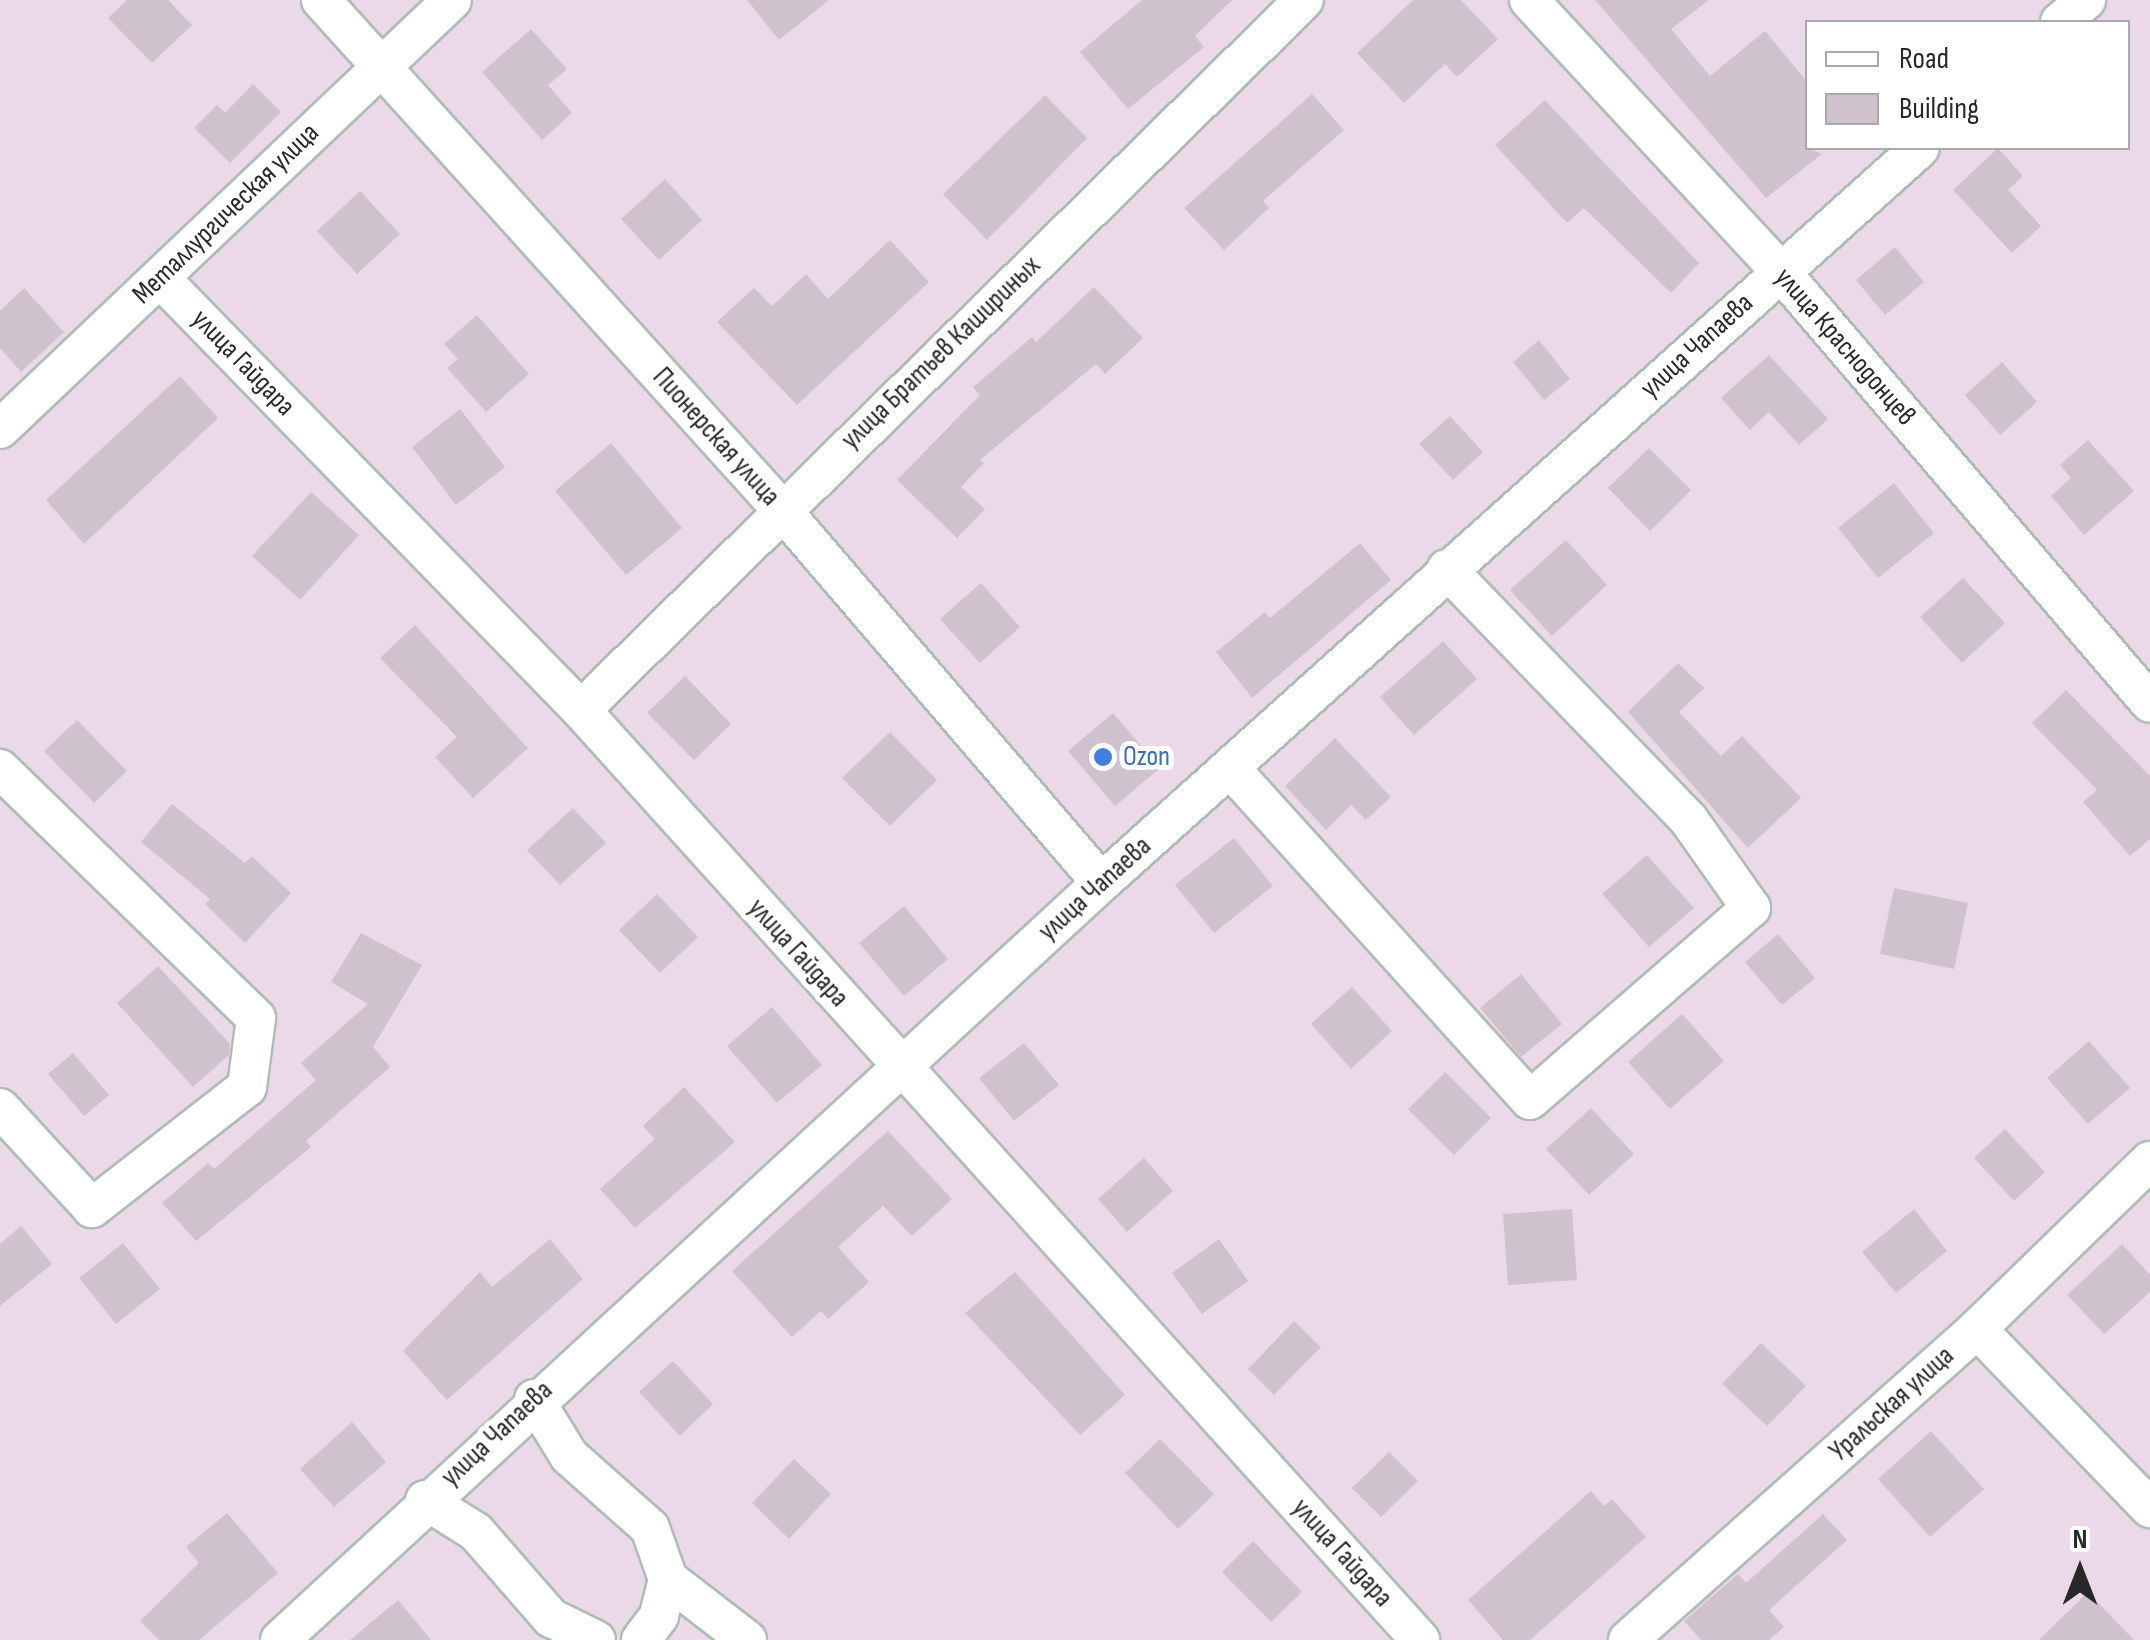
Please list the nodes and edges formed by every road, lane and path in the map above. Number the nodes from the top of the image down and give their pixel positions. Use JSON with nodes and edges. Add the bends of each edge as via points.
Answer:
{"nodes":[{"id":1,"x":321,"y":0,"type":"edge"},
{"id":2,"x":452,"y":0,"type":"edge"},
{"id":3,"x":1304,"y":0,"type":"edge"},
{"id":4,"x":1530,"y":0,"type":"edge"},
{"id":5,"x":2086,"y":0,"type":"edge"},
{"id":6,"x":2062,"y":20,"type":"edge"},
{"id":7,"x":381,"y":62,"type":"junction"},
{"id":8,"x":1918,"y":150,"type":"edge"},
{"id":9,"x":1781,"y":272,"type":"junction"},
{"id":10,"x":162,"y":279,"type":"junction"},
{"id":11,"x":0,"y":429,"type":"edge"},
{"id":12,"x":781,"y":509,"type":"junction"},
{"id":13,"x":1448,"y":569,"type":"junction"},
{"id":14,"x":2150,"y":703,"type":"edge"},
{"id":15,"x":582,"y":710,"type":"junction"},
{"id":16,"x":1230,"y":768,"type":"junction"},
{"id":17,"x":0,"y":769,"type":"edge"},
{"id":18,"x":1101,"y":883,"type":"junction"},
{"id":19,"x":901,"y":1068,"type":"junction"},
{"id":20,"x":0,"y":1108,"type":"edge"},
{"id":21,"x":2150,"y":1161,"type":"edge"},
{"id":22,"x":1976,"y":1329,"type":"junction"},
{"id":23,"x":534,"y":1399,"type":"junction"},
{"id":24,"x":425,"y":1500,"type":"junction"},
{"id":25,"x":2150,"y":1508,"type":"edge"},
{"id":26,"x":668,"y":1579,"type":"junction"},
{"id":27,"x":587,"y":1639,"type":"edge"},
{"id":28,"x":280,"y":1640,"type":"edge"},
{"id":29,"x":641,"y":1640,"type":"edge"},
{"id":30,"x":747,"y":1640,"type":"edge"},
{"id":31,"x":1420,"y":1640,"type":"edge"},
{"id":32,"x":1628,"y":1640,"type":"edge"}],
"edges":[{"from":1,"to":7,"type":"street","name":"Пионерская улица"},
{"from":2,"to":7,"type":"street","name":"Металлургическая улица"},
{"from":3,"to":12,"type":"street","name":"улица Братьев Кашириных"},
{"from":4,"to":9,"type":"street","name":"улица Краснодонцев"},
{"from":5,"to":6,"type":"street"},
{"from":7,"to":10,"type":"street","name":"Металлургическая улица"},
{"from":7,"to":12,"type":"street","name":"Пионерская улица"},
{"from":8,"to":9,"type":"street","name":"улица Чапаева"},
{"from":9,"to":13,"type":"street","name":"улица Чапаева"},
{"from":9,"to":14,"type":"street","name":"улица Краснодонцев"},
{"from":10,"to":11,"type":"street","name":"Металлургическая улица"},
{"from":10,"to":15,"type":"street","name":"улица Гайдара"},
{"from":12,"to":15,"type":"street","name":"улица Братьев Кашириных"},
{"from":12,"to":18,"type":"street","name":"Пионерская улица"},
{"from":13,"to":16,"type":"street","name":"улица Чапаева"},
{"from":13,"to":16,"type":"street","via":[[1689,820],[1751,908],[1530,1100]]},
{"from":15,"to":19,"type":"street","name":"улица Гайдара"},
{"from":16,"to":18,"type":"street","name":"улица Чапаева"},
{"from":17,"to":20,"type":"street","via":[[256,1018],[246,1087],[92,1208]]},
{"from":18,"to":19,"type":"street","name":"улица Чапаева"},
{"from":19,"to":23,"type":"street","name":"улица Чапаева"},
{"from":19,"to":31,"type":"street","name":"улица Гайдара"},
{"from":21,"to":22,"type":"street","name":"Уральская улица"},
{"from":22,"to":25,"type":"street"},
{"from":22,"to":32,"type":"street","name":"Уральская улица"},
{"from":23,"to":24,"type":"street","name":"улица Чапаева"},
{"from":23,"to":26,"type":"street","via":[[569,1456],[650,1528]]},
{"from":24,"to":27,"type":"street","via":[[476,1532],[551,1618]]},
{"from":24,"to":28,"type":"street","name":"улица Чапаева"},
{"from":26,"to":29,"type":"street","via":[[659,1616]]},
{"from":26,"to":30,"type":"street"}]}
